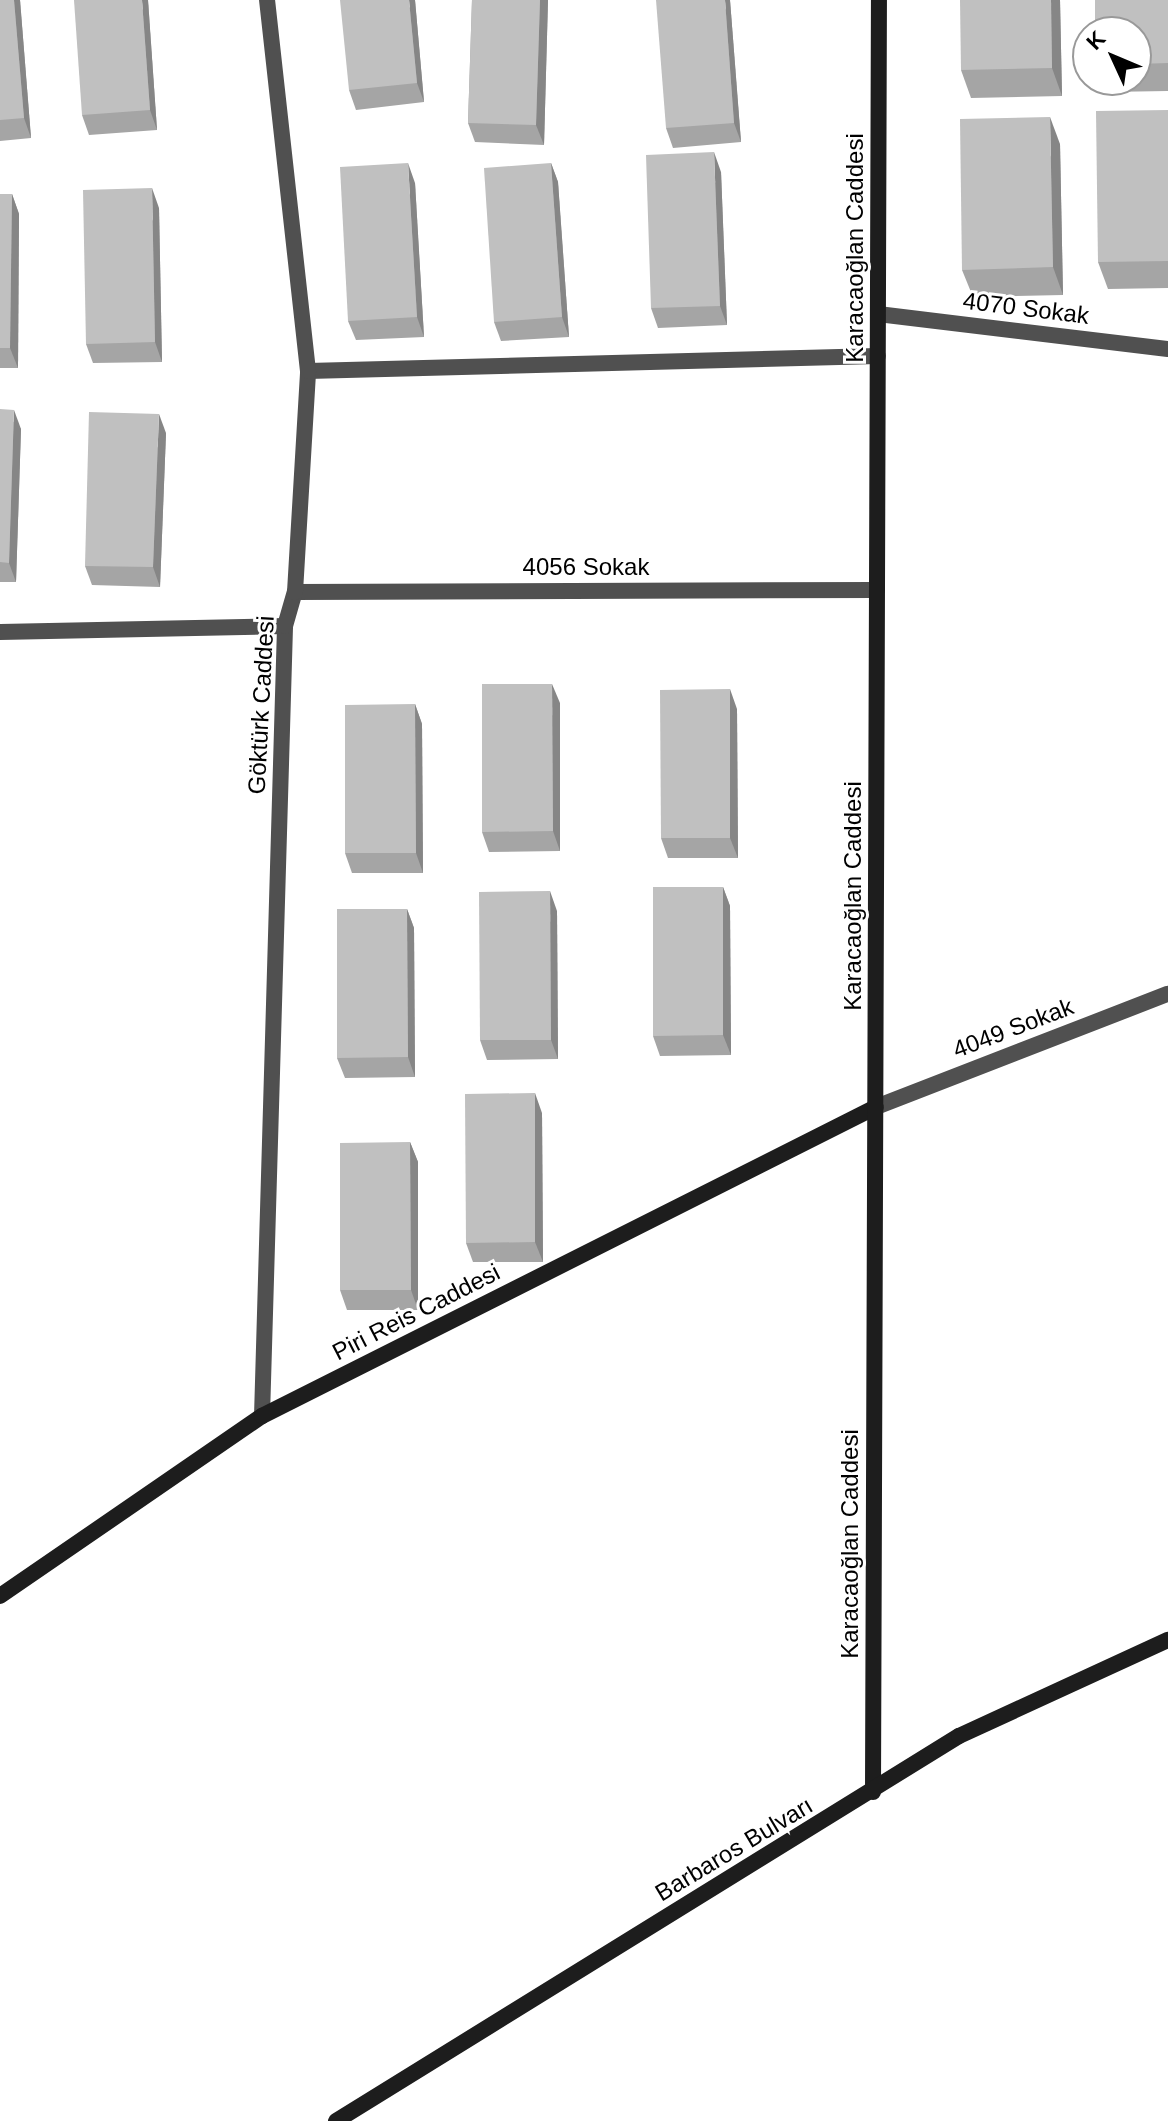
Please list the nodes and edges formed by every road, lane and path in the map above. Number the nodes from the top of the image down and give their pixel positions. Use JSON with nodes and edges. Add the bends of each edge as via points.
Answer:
{"nodes":[{"id":1,"x":267,"y":0,"type":"edge"},
{"id":2,"x":879,"y":0,"type":"edge"},
{"id":3,"x":878,"y":314,"type":"junction"},
{"id":4,"x":1168,"y":349,"type":"edge"},
{"id":5,"x":878,"y":356,"type":"junction"},
{"id":6,"x":308,"y":371,"type":"junction"},
{"id":7,"x":877,"y":590,"type":"junction"},
{"id":8,"x":295,"y":592,"type":"junction"},
{"id":9,"x":285,"y":626,"type":"junction"},
{"id":10,"x":0,"y":632,"type":"edge"},
{"id":11,"x":1168,"y":994,"type":"edge"},
{"id":12,"x":876,"y":1107,"type":"junction"},
{"id":13,"x":262,"y":1416,"type":"junction"},
{"id":14,"x":0,"y":1596,"type":"edge"},
{"id":15,"x":1168,"y":1640,"type":"edge"},
{"id":16,"x":873,"y":1792,"type":"junction"},
{"id":17,"x":336,"y":2121,"type":"edge"}],
"edges":[{"from":1,"to":6,"type":"street","name":"Göktürk Caddesi"},
{"from":2,"to":3,"type":"street","name":"Karacaoğlan Caddesi"},
{"from":3,"to":4,"type":"street","name":"4070 Sokak"},
{"from":3,"to":5,"type":"street","name":"Karacaoğlan Caddesi"},
{"from":5,"to":6,"type":"street"},
{"from":5,"to":7,"type":"street","name":"Karacaoğlan Caddesi"},
{"from":6,"to":8,"type":"street","name":"Göktürk Caddesi"},
{"from":7,"to":8,"type":"street","name":"4056 Sokak"},
{"from":7,"to":12,"type":"street","name":"Karacaoğlan Caddesi"},
{"from":8,"to":9,"type":"street","name":"Göktürk Caddesi"},
{"from":9,"to":10,"type":"street"},
{"from":9,"to":13,"type":"street","name":"Göktürk Caddesi"},
{"from":11,"to":12,"type":"street","name":"4049 Sokak"},
{"from":12,"to":13,"type":"street","name":"Piri Reis Caddesi"},
{"from":12,"to":16,"type":"street","name":"Karacaoğlan Caddesi"},
{"from":13,"to":14,"type":"street","name":"Piri Reis Caddesi"},
{"from":15,"to":16,"type":"street","name":"Barbaros Bulvarı","via":[[959,1736]]},
{"from":16,"to":17,"type":"street","name":"Barbaros Bulvarı"}]}
